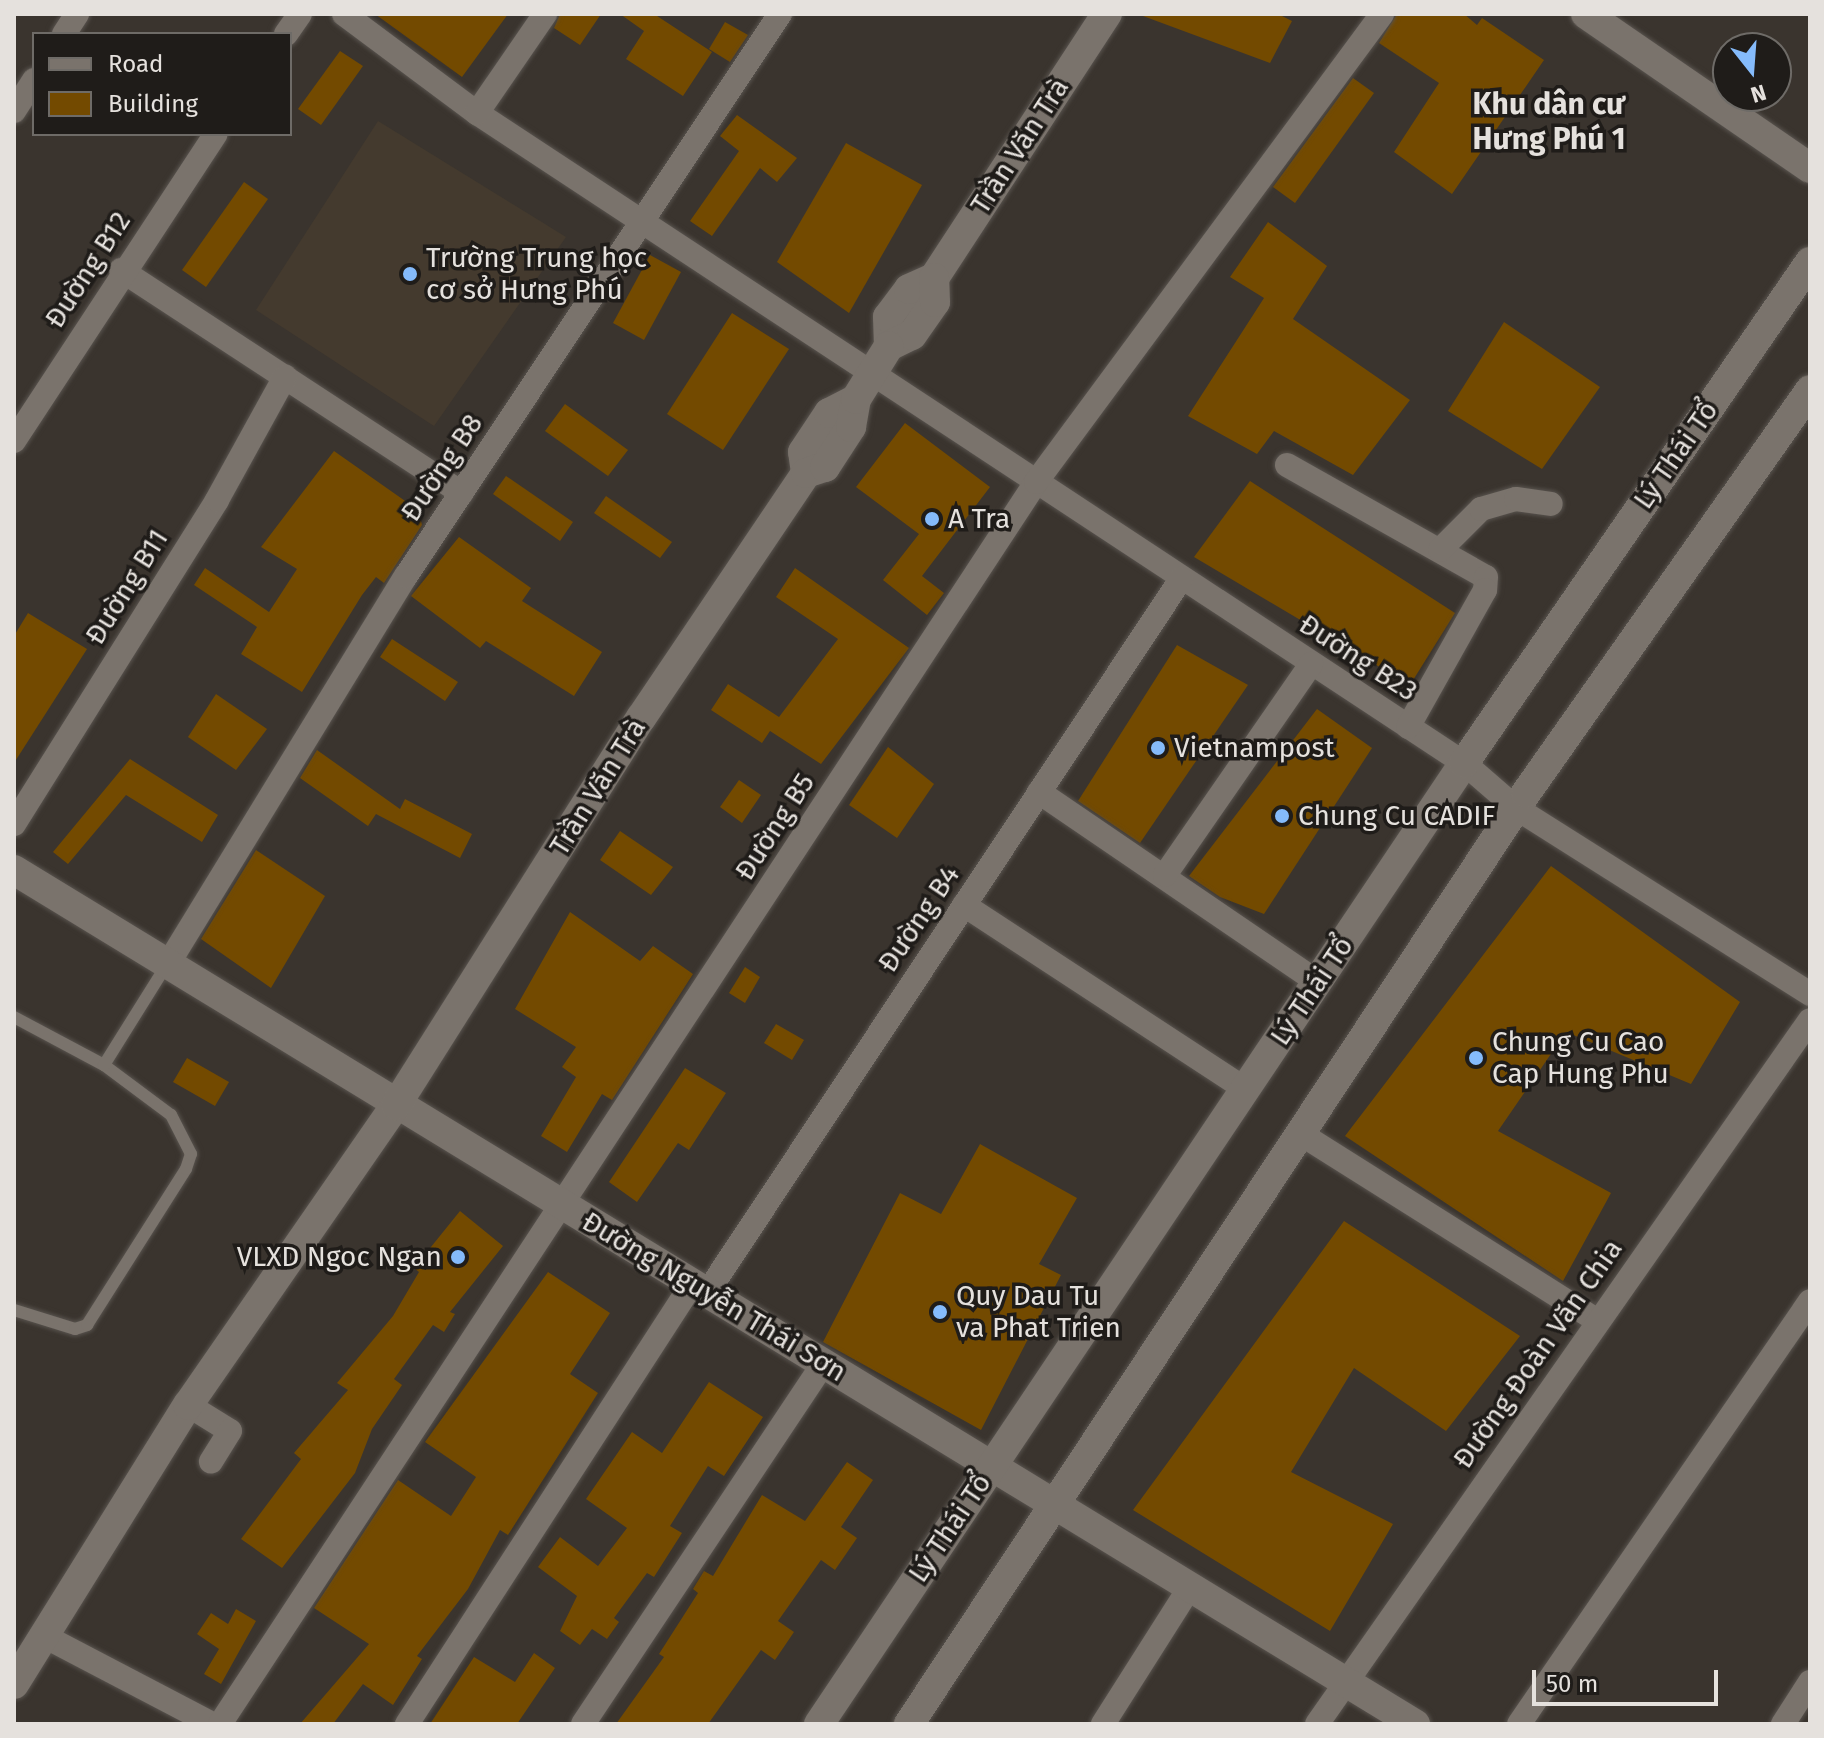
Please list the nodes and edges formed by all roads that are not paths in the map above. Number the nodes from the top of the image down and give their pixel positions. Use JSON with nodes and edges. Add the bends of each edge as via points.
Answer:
{"nodes":[{"id":1,"x":77,"y":14,"type":"edge"},
{"id":2,"x":300,"y":14,"type":"edge"},
{"id":3,"x":344,"y":14,"type":"edge"},
{"id":4,"x":545,"y":14,"type":"edge"},
{"id":5,"x":780,"y":14,"type":"edge"},
{"id":6,"x":1107,"y":14,"type":"edge"},
{"id":7,"x":1382,"y":14,"type":"edge"},
{"id":8,"x":1586,"y":14,"type":"edge"},
{"id":9,"x":65,"y":32,"type":"edge"},
{"id":10,"x":287,"y":32,"type":"edge"},
{"id":11,"x":32,"y":83,"type":"edge"},
{"id":12,"x":14,"y":111,"type":"edge"},
{"id":13,"x":477,"y":113,"type":"junction"},
{"id":14,"x":215,"y":136,"type":"edge"},
{"id":15,"x":1810,"y":168,"type":"edge"},
{"id":16,"x":642,"y":221,"type":"junction"},
{"id":17,"x":1810,"y":262,"type":"edge"},
{"id":18,"x":121,"y":270,"type":"junction"},
{"id":19,"x":285,"y":377,"type":"junction"},
{"id":20,"x":864,"y":387,"type":"junction"},
{"id":21,"x":1810,"y":390,"type":"edge"},
{"id":22,"x":14,"y":441,"type":"edge"},
{"id":23,"x":1287,"y":465,"type":"dead end"},
{"id":24,"x":1036,"y":482,"type":"junction"},
{"id":25,"x":462,"y":493,"type":"junction"},
{"id":26,"x":1551,"y":504,"type":"dead end"},
{"id":27,"x":1440,"y":550,"type":"junction"},
{"id":28,"x":1181,"y":579,"type":"junction"},
{"id":29,"x":1311,"y":664,"type":"junction"},
{"id":30,"x":1408,"y":727,"type":"junction"},
{"id":31,"x":1464,"y":763,"type":"junction"},
{"id":32,"x":1039,"y":792,"type":"junction"},
{"id":33,"x":1516,"y":808,"type":"junction"},
{"id":34,"x":14,"y":824,"type":"edge"},
{"id":35,"x":14,"y":870,"type":"edge"},
{"id":36,"x":1165,"y":875,"type":"junction"},
{"id":37,"x":964,"y":905,"type":"junction"},
{"id":38,"x":168,"y":964,"type":"junction"},
{"id":39,"x":1319,"y":983,"type":"junction"},
{"id":40,"x":1810,"y":994,"type":"edge"},
{"id":41,"x":14,"y":1017,"type":"edge"},
{"id":42,"x":1810,"y":1020,"type":"edge"},
{"id":43,"x":104,"y":1065,"type":"junction"},
{"id":44,"x":1245,"y":1089,"type":"junction"},
{"id":45,"x":396,"y":1105,"type":"junction"},
{"id":46,"x":1301,"y":1134,"type":"junction"},
{"id":47,"x":564,"y":1206,"type":"junction"},
{"id":48,"x":699,"y":1288,"type":"junction"},
{"id":49,"x":1810,"y":1301,"type":"edge"},
{"id":50,"x":14,"y":1310,"type":"edge"},
{"id":51,"x":1598,"y":1321,"type":"junction"},
{"id":52,"x":823,"y":1364,"type":"junction"},
{"id":53,"x":188,"y":1405,"type":"junction"},
{"id":54,"x":211,"y":1461,"type":"dead end"},
{"id":55,"x":991,"y":1466,"type":"junction"},
{"id":56,"x":1054,"y":1505,"type":"junction"},
{"id":57,"x":1190,"y":1587,"type":"junction"},
{"id":58,"x":44,"y":1636,"type":"junction"},
{"id":59,"x":1345,"y":1681,"type":"junction"},
{"id":60,"x":1810,"y":1682,"type":"edge"},
{"id":61,"x":14,"y":1684,"type":"edge"},
{"id":62,"x":212,"y":1724,"type":"edge"},
{"id":63,"x":220,"y":1724,"type":"edge"},
{"id":64,"x":407,"y":1724,"type":"edge"},
{"id":65,"x":583,"y":1724,"type":"edge"},
{"id":66,"x":819,"y":1724,"type":"edge"},
{"id":67,"x":909,"y":1724,"type":"edge"},
{"id":68,"x":1103,"y":1724,"type":"edge"},
{"id":69,"x":1317,"y":1724,"type":"edge"},
{"id":70,"x":1415,"y":1724,"type":"edge"},
{"id":71,"x":1519,"y":1724,"type":"edge"},
{"id":72,"x":1783,"y":1724,"type":"edge"}],
"edges":[{"from":1,"to":9,"type":"street"},
{"from":2,"to":10,"type":"street"},
{"from":3,"to":13,"type":"street","name":"Đường B23"},
{"from":4,"to":13,"type":"street"},
{"from":5,"to":16,"type":"street","name":"Đường B8"},
{"from":6,"to":20,"type":"street","name":"Trần Văn Trà","via":[[934,278],[935,302],[912,335],[889,346]]},
{"from":7,"to":24,"type":"street","name":"Đường B5"},
{"from":8,"to":15,"type":"street"},
{"from":11,"to":12,"type":"street"},
{"from":13,"to":16,"type":"street","name":"Đường B23"},
{"from":14,"to":18,"type":"street","name":"Đường B12"},
{"from":16,"to":20,"type":"street","name":"Đường B23"},
{"from":16,"to":25,"type":"street","name":"Đường B8"},
{"from":17,"to":31,"type":"street","name":"Lý Thái Tổ"},
{"from":18,"to":19,"type":"street"},
{"from":18,"to":22,"type":"street","name":"Đường B12"},
{"from":19,"to":25,"type":"street"},
{"from":19,"to":34,"type":"street","name":"Đường B11","via":[[217,500]]},
{"from":20,"to":24,"type":"street","name":"Đường B23"},
{"from":20,"to":45,"type":"street","name":"Trần Văn Trà","via":[[851,427],[825,467],[806,473],[641,718]]},
{"from":21,"to":33,"type":"street"},
{"from":23,"to":27,"type":"street"},
{"from":24,"to":28,"type":"street","name":"Đường B23"},
{"from":24,"to":47,"type":"street","name":"Đường B5"},
{"from":25,"to":38,"type":"street","name":"Đường B8"},
{"from":26,"to":27,"type":"street","via":[[1516,499],[1481,509]]},
{"from":27,"to":30,"type":"street","via":[[1482,573],[1487,583]]},
{"from":28,"to":29,"type":"street","name":"Đường B23"},
{"from":28,"to":32,"type":"street","name":"Đường B4"},
{"from":29,"to":30,"type":"street","name":"Đường B23"},
{"from":29,"to":36,"type":"street"},
{"from":30,"to":31,"type":"street","name":"Đường B23"},
{"from":31,"to":33,"type":"street","name":"Đường B23"},
{"from":31,"to":39,"type":"street","name":"Lý Thái Tổ"},
{"from":32,"to":36,"type":"street"},
{"from":32,"to":37,"type":"street","name":"Đường B4"},
{"from":33,"to":40,"type":"street","name":"Đường B23"},
{"from":33,"to":46,"type":"street"},
{"from":35,"to":38,"type":"street","name":"Đường Nguyễn Thái Sơn"},
{"from":36,"to":39,"type":"street"},
{"from":37,"to":44,"type":"street"},
{"from":37,"to":48,"type":"street","name":"Đường B4"},
{"from":38,"to":43,"type":"lane"},
{"from":38,"to":45,"type":"street","name":"Đường Nguyễn Thái Sơn"},
{"from":39,"to":44,"type":"street","name":"Lý Thái Tổ"},
{"from":41,"to":43,"type":"lane"},
{"from":42,"to":51,"type":"street","name":"Đường Đoàn Văn Chia"},
{"from":43,"to":50,"type":"lane","via":[[171,1115],[191,1154],[186,1169],[87,1325],[67,1328]]},
{"from":44,"to":55,"type":"street","name":"Lý Thái Tổ"},
{"from":45,"to":47,"type":"street","name":"Đường Nguyễn Thái Sơn"},
{"from":45,"to":53,"type":"street","name":"Trần Văn Trà"},
{"from":46,"to":51,"type":"street"},
{"from":46,"to":56,"type":"street"},
{"from":47,"to":48,"type":"street","name":"Đường Nguyễn Thái Sơn"},
{"from":47,"to":63,"type":"street","name":"Đường B5"},
{"from":48,"to":52,"type":"street","name":"Đường Nguyễn Thái Sơn"},
{"from":48,"to":64,"type":"street","name":"Đường B4"},
{"from":49,"to":71,"type":"street"},
{"from":51,"to":59,"type":"street","name":"Đường Đoàn Văn Chia"},
{"from":52,"to":55,"type":"street","name":"Đường Nguyễn Thái Sơn"},
{"from":52,"to":65,"type":"street"},
{"from":53,"to":54,"type":"street","via":[[230,1431]]},
{"from":53,"to":58,"type":"street","name":"Trần Văn Trà"},
{"from":55,"to":56,"type":"street","name":"Đường Nguyễn Thái Sơn"},
{"from":55,"to":66,"type":"street","name":"Lý Thái Tổ"},
{"from":56,"to":57,"type":"street","name":"Đường Nguyễn Thái Sơn"},
{"from":56,"to":67,"type":"street"},
{"from":57,"to":59,"type":"street","name":"Đường Nguyễn Thái Sơn"},
{"from":57,"to":68,"type":"street"},
{"from":58,"to":61,"type":"street","name":"Trần Văn Trà"},
{"from":58,"to":62,"type":"street"},
{"from":59,"to":69,"type":"street","name":"Đường Đoàn Văn Chia"},
{"from":59,"to":70,"type":"street","name":"Đường Nguyễn Thái Sơn"},
{"from":60,"to":72,"type":"street"}]}
